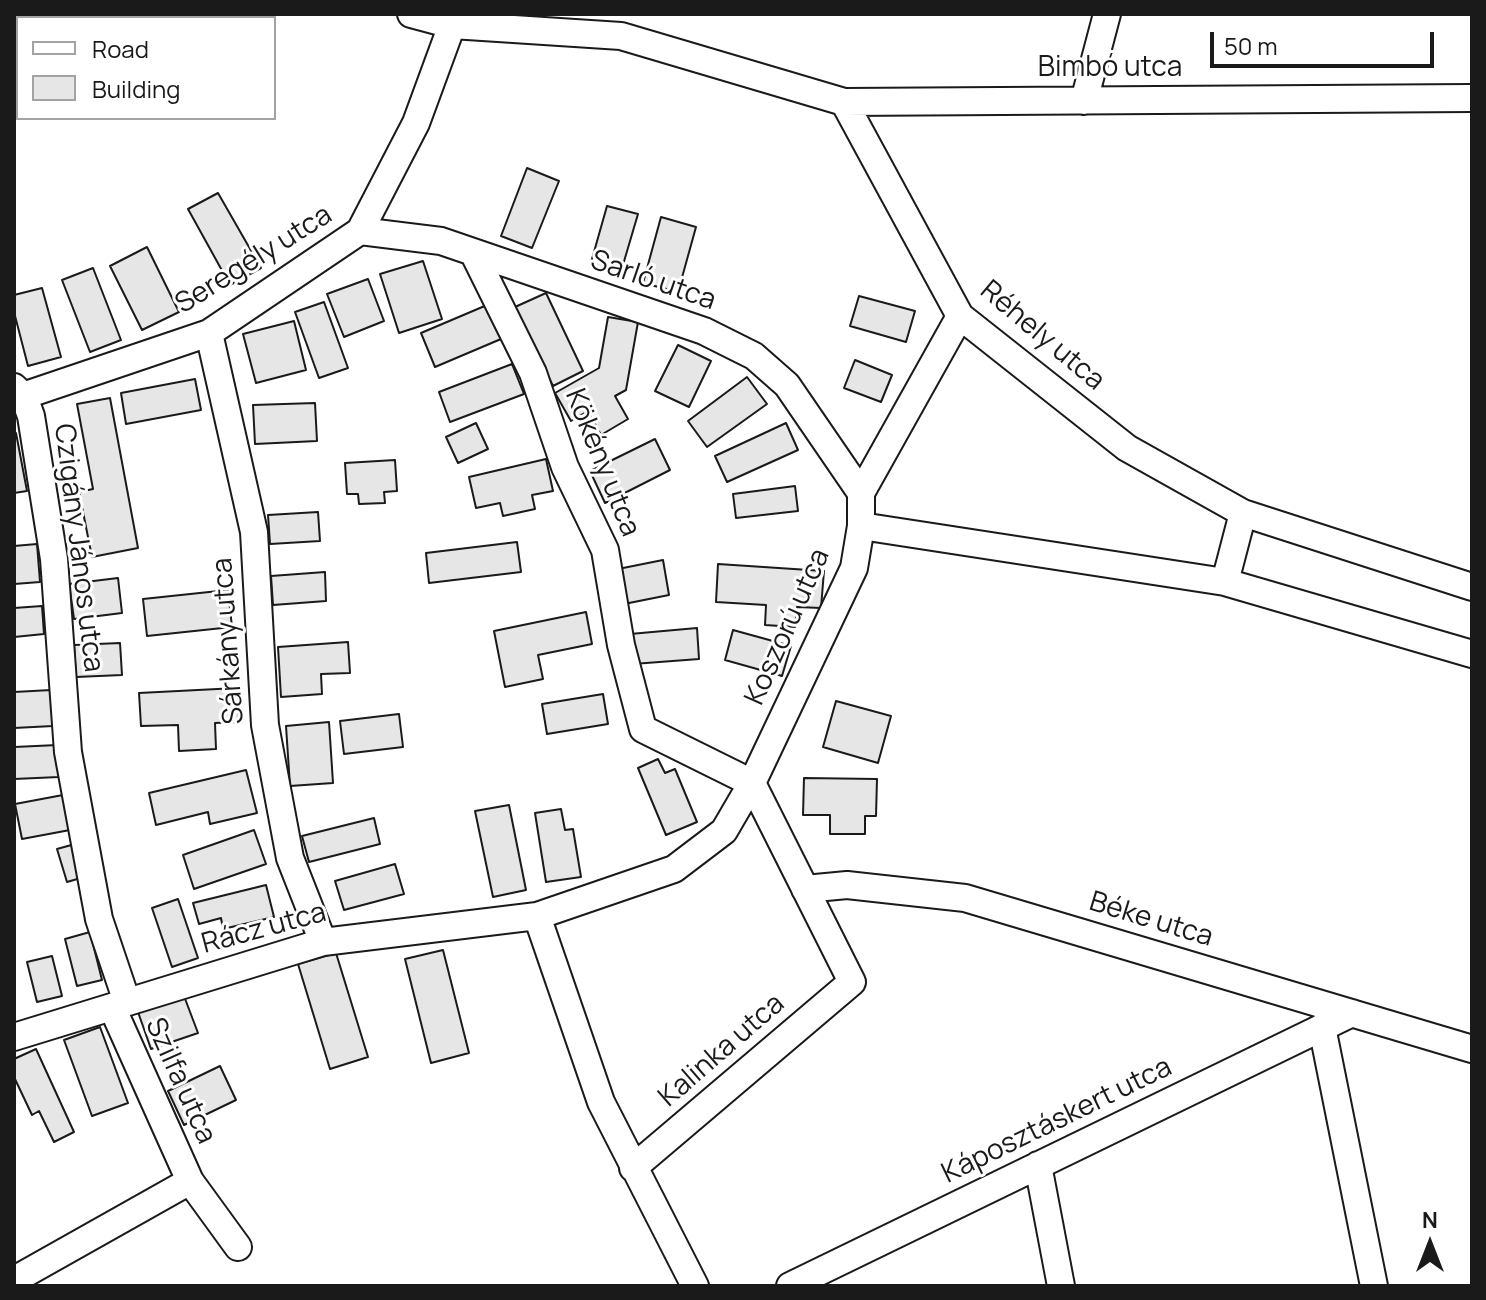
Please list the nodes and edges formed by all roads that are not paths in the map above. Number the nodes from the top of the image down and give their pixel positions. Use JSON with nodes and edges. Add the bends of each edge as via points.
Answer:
{"nodes":[{"id":1,"x":411,"y":14,"type":"edge"},
{"id":2,"x":1107,"y":14,"type":"edge"},
{"id":3,"x":452,"y":25,"type":"junction"},
{"id":4,"x":625,"y":25,"type":"edge"},
{"id":5,"x":1472,"y":98,"type":"edge"},
{"id":6,"x":1084,"y":101,"type":"junction"},
{"id":7,"x":844,"y":102,"type":"junction"},
{"id":8,"x":360,"y":231,"type":"junction"},
{"id":9,"x":474,"y":254,"type":"junction"},
{"id":10,"x":960,"y":316,"type":"junction"},
{"id":11,"x":209,"y":333,"type":"junction"},
{"id":12,"x":17,"y":394,"type":"edge"},
{"id":13,"x":861,"y":493,"type":"junction"},
{"id":14,"x":1243,"y":513,"type":"junction"},
{"id":15,"x":861,"y":526,"type":"junction"},
{"id":16,"x":1225,"y":582,"type":"junction"},
{"id":17,"x":1472,"y":587,"type":"edge"},
{"id":18,"x":1472,"y":654,"type":"edge"},
{"id":19,"x":752,"y":783,"type":"junction"},
{"id":20,"x":805,"y":889,"type":"junction"},
{"id":21,"x":537,"y":916,"type":"junction"},
{"id":22,"x":323,"y":942,"type":"junction"},
{"id":23,"x":119,"y":1004,"type":"junction"},
{"id":24,"x":1352,"y":1013,"type":"junction"},
{"id":25,"x":1322,"y":1027,"type":"junction"},
{"id":26,"x":14,"y":1037,"type":"edge"},
{"id":27,"x":1472,"y":1049,"type":"edge"},
{"id":28,"x":1038,"y":1165,"type":"junction"},
{"id":29,"x":633,"y":1168,"type":"junction"},
{"id":30,"x":190,"y":1181,"type":"junction"},
{"id":31,"x":238,"y":1247,"type":"dead end"},
{"id":32,"x":14,"y":1280,"type":"edge"},
{"id":33,"x":695,"y":1286,"type":"edge"},
{"id":34,"x":790,"y":1286,"type":"edge"},
{"id":35,"x":1061,"y":1286,"type":"edge"},
{"id":36,"x":1374,"y":1286,"type":"edge"}],
"edges":[{"from":1,"to":3,"type":"street","name":"Bimbó utca"},
{"from":2,"to":6,"type":"street"},
{"from":3,"to":4,"type":"street","name":"Bimbó utca"},
{"from":3,"to":8,"type":"street","name":"Seregély utca","via":[[416,123]]},
{"from":4,"to":7,"type":"street","name":"Bimbó utca"},
{"from":5,"to":6,"type":"street","name":"Bimbó utca"},
{"from":6,"to":7,"type":"street","name":"Bimbó utca"},
{"from":7,"to":10,"type":"street","name":"Réhely utca"},
{"from":8,"to":9,"type":"street","name":"Sarló utca","via":[[441,241]]},
{"from":8,"to":11,"type":"street","name":"Seregély utca"},
{"from":9,"to":13,"type":"street","name":"Sarló utca","via":[[704,331],[754,356],[787,385]]},
{"from":9,"to":19,"type":"street","name":"Kökény utca","via":[[533,373],[565,467],[605,550],[621,645],[643,729]]},
{"from":10,"to":13,"type":"street"},
{"from":10,"to":14,"type":"street","name":"Réhely utca","via":[[1127,448]]},
{"from":11,"to":12,"type":"street","name":"Seregély utca"},
{"from":11,"to":22,"type":"street","name":"Sárkány utca","via":[[254,532],[265,725],[290,858]]},
{"from":12,"to":23,"type":"street","name":"Czigány János utca","via":[[31,416],[54,559],[68,752]]},
{"from":13,"to":15,"type":"street","name":"Koszorú utca"},
{"from":14,"to":16,"type":"street"},
{"from":14,"to":17,"type":"street","name":"Réhely utca"},
{"from":15,"to":16,"type":"street"},
{"from":15,"to":19,"type":"street","name":"Koszorú utca","via":[[854,568]]},
{"from":16,"to":18,"type":"street"},
{"from":19,"to":20,"type":"street"},
{"from":19,"to":21,"type":"street","name":"Rácz utca","via":[[724,831],[674,869]]},
{"from":20,"to":24,"type":"street","name":"Béke utca","via":[[847,885],[965,898]]},
{"from":20,"to":29,"type":"street","name":"Kalinka utca","via":[[852,982]]},
{"from":21,"to":22,"type":"street","name":"Rácz utca"},
{"from":21,"to":29,"type":"street","via":[[601,1102]]},
{"from":22,"to":23,"type":"street","name":"Rácz utca"},
{"from":23,"to":26,"type":"street","name":"Rácz utca"},
{"from":23,"to":30,"type":"street","name":"Szilfa utca"},
{"from":24,"to":25,"type":"street","name":"Káposztáskert utca"},
{"from":24,"to":27,"type":"street","name":"Béke utca"},
{"from":25,"to":28,"type":"street","name":"Káposztáskert utca"},
{"from":25,"to":36,"type":"street"},
{"from":28,"to":34,"type":"street","name":"Káposztáskert utca"},
{"from":28,"to":35,"type":"street"},
{"from":29,"to":33,"type":"street"},
{"from":30,"to":31,"type":"street","name":"Szilfa utca"},
{"from":30,"to":32,"type":"street","name":"Szilfa utca"}]}
